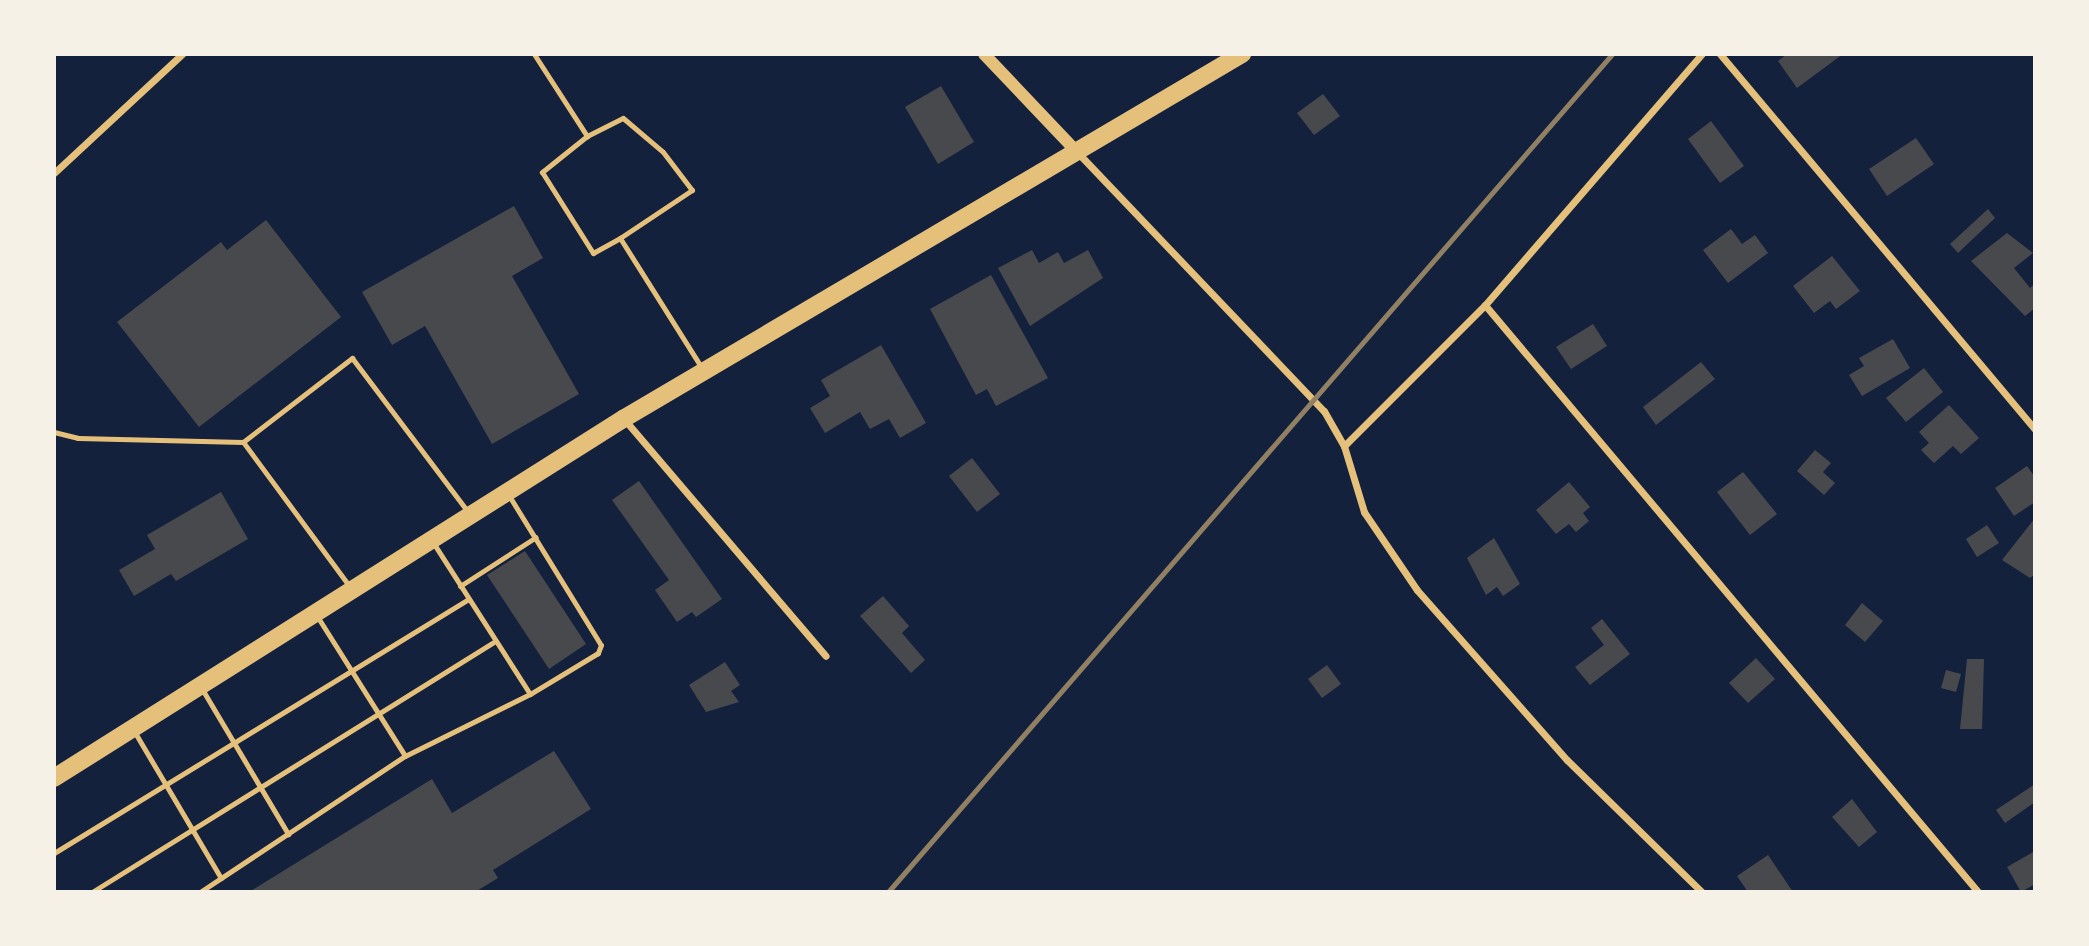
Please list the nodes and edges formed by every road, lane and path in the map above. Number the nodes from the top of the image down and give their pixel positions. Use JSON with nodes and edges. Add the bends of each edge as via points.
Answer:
{"nodes":[{"id":1,"x":182,"y":54,"type":"edge"},
{"id":2,"x":534,"y":54,"type":"edge"},
{"id":3,"x":984,"y":54,"type":"edge"},
{"id":4,"x":1242,"y":54,"type":"edge"},
{"id":5,"x":1702,"y":54,"type":"edge"},
{"id":6,"x":1720,"y":54,"type":"edge"},
{"id":7,"x":587,"y":136,"type":"junction"},
{"id":8,"x":1079,"y":154,"type":"junction"},
{"id":9,"x":54,"y":173,"type":"edge"},
{"id":10,"x":620,"y":238,"type":"junction"},
{"id":11,"x":1485,"y":305,"type":"junction"},
{"id":12,"x":704,"y":371,"type":"junction"},
{"id":13,"x":623,"y":419,"type":"junction"},
{"id":14,"x":2035,"y":429,"type":"edge"},
{"id":15,"x":54,"y":432,"type":"edge"},
{"id":16,"x":243,"y":442,"type":"junction"},
{"id":17,"x":1344,"y":446,"type":"junction"},
{"id":18,"x":507,"y":492,"type":"junction"},
{"id":19,"x":470,"y":515,"type":"junction"},
{"id":20,"x":536,"y":537,"type":"junction"},
{"id":21,"x":431,"y":540,"type":"junction"},
{"id":22,"x":460,"y":586,"type":"junction"},
{"id":23,"x":352,"y":590,"type":"junction"},
{"id":24,"x":468,"y":599,"type":"junction"},
{"id":25,"x":315,"y":613,"type":"junction"},
{"id":26,"x":494,"y":642,"type":"junction"},
{"id":27,"x":826,"y":656,"type":"dead end"},
{"id":28,"x":351,"y":671,"type":"junction"},
{"id":29,"x":200,"y":686,"type":"junction"},
{"id":30,"x":530,"y":694,"type":"junction"},
{"id":31,"x":378,"y":714,"type":"junction"},
{"id":32,"x":133,"y":729,"type":"junction"},
{"id":33,"x":234,"y":743,"type":"junction"},
{"id":34,"x":405,"y":756,"type":"junction"},
{"id":35,"x":54,"y":778,"type":"edge"},
{"id":36,"x":166,"y":785,"type":"junction"},
{"id":37,"x":260,"y":787,"type":"junction"},
{"id":38,"x":192,"y":829,"type":"junction"},
{"id":39,"x":288,"y":834,"type":"junction"},
{"id":40,"x":54,"y":853,"type":"edge"},
{"id":41,"x":221,"y":878,"type":"junction"},
{"id":42,"x":92,"y":892,"type":"edge"},
{"id":43,"x":200,"y":892,"type":"edge"},
{"id":44,"x":1702,"y":892,"type":"edge"},
{"id":45,"x":1978,"y":892,"type":"edge"}],
"edges":[{"from":1,"to":9,"type":"street"},
{"from":2,"to":7,"type":"lane"},
{"from":3,"to":8,"type":"street"},
{"from":4,"to":8,"type":"main road"},
{"from":5,"to":11,"type":"street"},
{"from":6,"to":14,"type":"street"},
{"from":7,"to":10,"type":"lane","via":[[542,172],[593,253]]},
{"from":7,"to":10,"type":"lane","via":[[623,118],[663,152],[692,190]]},
{"from":8,"to":12,"type":"main road"},
{"from":8,"to":17,"type":"street","via":[[1314,398]]},
{"from":10,"to":12,"type":"lane"},
{"from":11,"to":17,"type":"street"},
{"from":11,"to":45,"type":"street"},
{"from":12,"to":13,"type":"main road"},
{"from":13,"to":18,"type":"main road"},
{"from":13,"to":27,"type":"street"},
{"from":15,"to":16,"type":"lane","via":[[78,438]]},
{"from":16,"to":19,"type":"lane","via":[[352,358]]},
{"from":16,"to":23,"type":"lane"},
{"from":17,"to":44,"type":"street","via":[[1364,512],[1417,590],[1567,760]]},
{"from":18,"to":19,"type":"main road"},
{"from":18,"to":20,"type":"lane"},
{"from":19,"to":21,"type":"main road"},
{"from":20,"to":22,"type":"lane"},
{"from":20,"to":30,"type":"lane","via":[[601,645]]},
{"from":21,"to":22,"type":"lane"},
{"from":21,"to":23,"type":"main road"},
{"from":22,"to":24,"type":"lane"},
{"from":23,"to":25,"type":"main road"},
{"from":24,"to":26,"type":"lane"},
{"from":24,"to":28,"type":"lane"},
{"from":25,"to":28,"type":"lane"},
{"from":25,"to":29,"type":"main road"},
{"from":26,"to":30,"type":"lane"},
{"from":26,"to":31,"type":"lane"},
{"from":28,"to":31,"type":"lane"},
{"from":28,"to":33,"type":"lane"},
{"from":29,"to":32,"type":"main road"},
{"from":29,"to":33,"type":"lane"},
{"from":30,"to":34,"type":"lane"},
{"from":31,"to":34,"type":"lane"},
{"from":31,"to":37,"type":"lane"},
{"from":32,"to":35,"type":"main road"},
{"from":32,"to":36,"type":"lane"},
{"from":33,"to":36,"type":"lane"},
{"from":33,"to":37,"type":"lane"},
{"from":34,"to":39,"type":"lane"},
{"from":36,"to":38,"type":"lane"},
{"from":36,"to":40,"type":"lane"},
{"from":37,"to":38,"type":"lane"},
{"from":37,"to":39,"type":"lane"},
{"from":38,"to":41,"type":"lane"},
{"from":38,"to":42,"type":"lane"},
{"from":39,"to":41,"type":"lane"},
{"from":41,"to":43,"type":"lane"}]}
